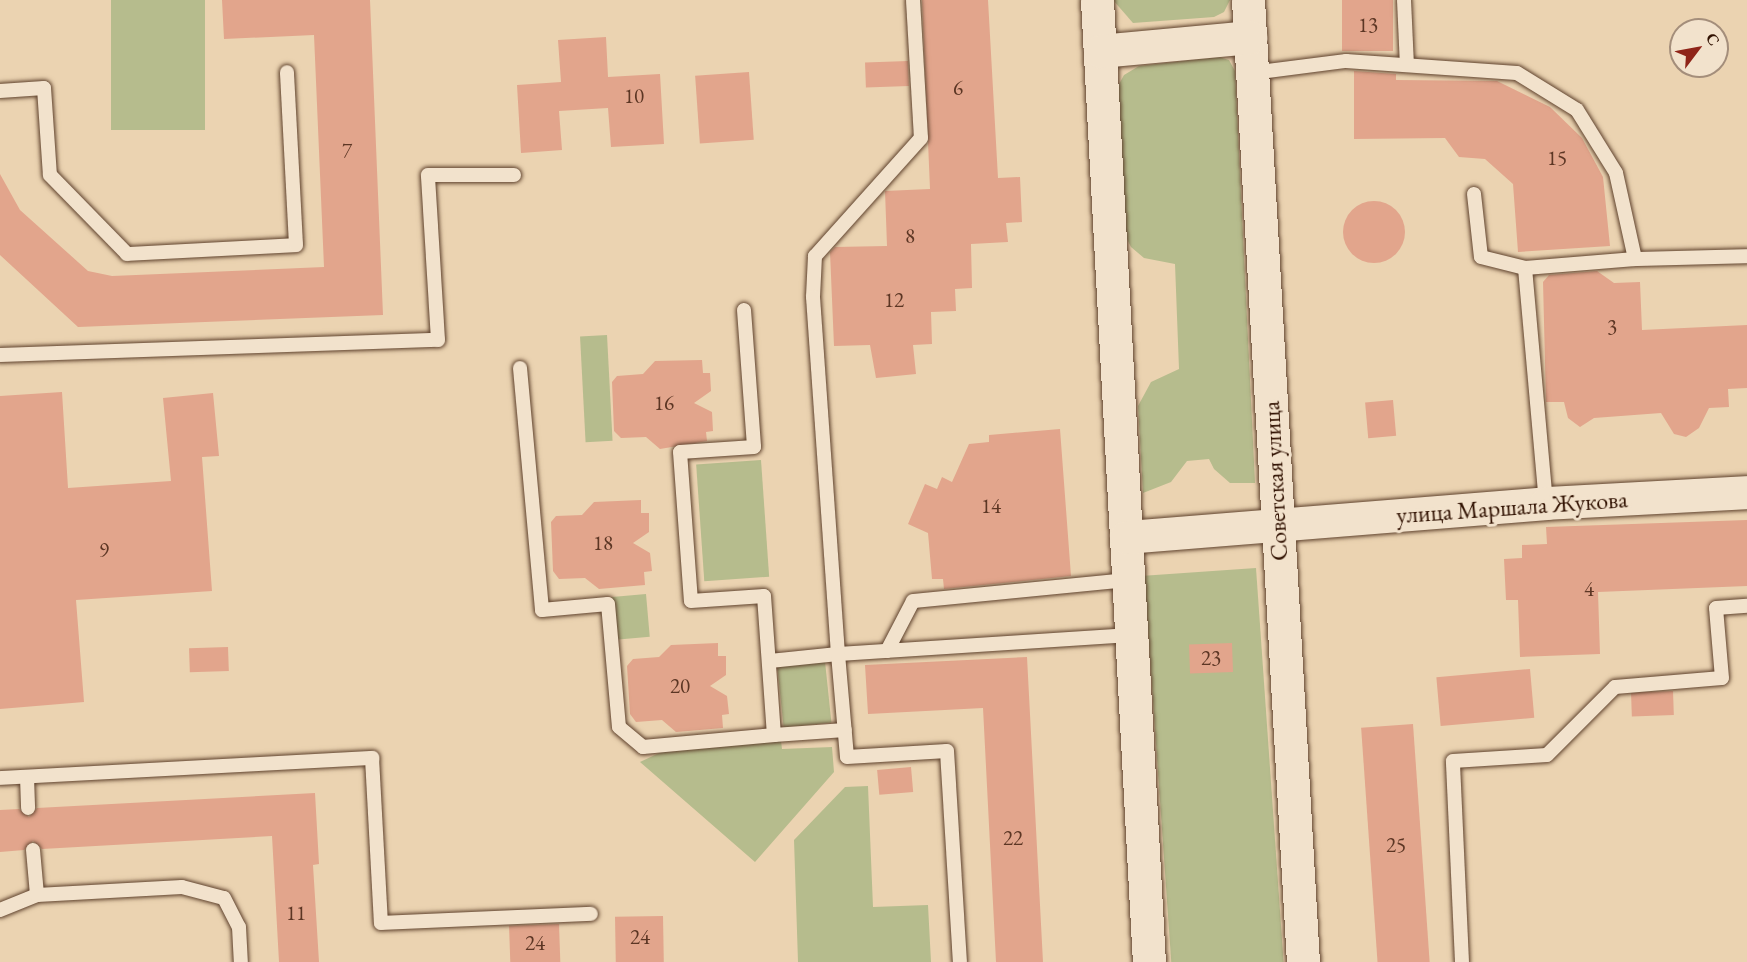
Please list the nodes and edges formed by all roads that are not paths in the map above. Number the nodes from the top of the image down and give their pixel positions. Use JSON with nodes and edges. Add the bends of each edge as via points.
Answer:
{"nodes":[{"id":1,"x":913,"y":0,"type":"edge"},
{"id":2,"x":1097,"y":0,"type":"edge"},
{"id":3,"x":1248,"y":0,"type":"edge"},
{"id":4,"x":1404,"y":0,"type":"edge"},
{"id":5,"x":1250,"y":37,"type":"junction"},
{"id":6,"x":1100,"y":51,"type":"junction"},
{"id":7,"x":1407,"y":65,"type":"junction"},
{"id":8,"x":287,"y":72,"type":"dead end"},
{"id":9,"x":1252,"y":73,"type":"junction"},
{"id":10,"x":0,"y":91,"type":"edge"},
{"id":11,"x":513,"y":175,"type":"dead end"},
{"id":12,"x":1474,"y":194,"type":"dead end"},
{"id":13,"x":1747,"y":256,"type":"edge"},
{"id":14,"x":1635,"y":259,"type":"junction"},
{"id":15,"x":1525,"y":268,"type":"junction"},
{"id":16,"x":744,"y":310,"type":"dead end"},
{"id":17,"x":0,"y":354,"type":"edge"},
{"id":18,"x":520,"y":368,"type":"dead end"},
{"id":19,"x":1747,"y":492,"type":"edge"},
{"id":20,"x":1546,"y":503,"type":"junction"},
{"id":21,"x":1278,"y":523,"type":"junction"},
{"id":22,"x":1126,"y":537,"type":"junction"},
{"id":23,"x":1128,"y":580,"type":"junction"},
{"id":24,"x":1747,"y":606,"type":"edge"},
{"id":25,"x":1131,"y":634,"type":"junction"},
{"id":26,"x":887,"y":651,"type":"junction"},
{"id":27,"x":838,"y":654,"type":"junction"},
{"id":28,"x":770,"y":661,"type":"junction"},
{"id":29,"x":845,"y":730,"type":"junction"},
{"id":30,"x":774,"y":735,"type":"junction"},
{"id":31,"x":27,"y":777,"type":"junction"},
{"id":32,"x":0,"y":778,"type":"edge"},
{"id":33,"x":28,"y":808,"type":"dead end"},
{"id":34,"x":33,"y":850,"type":"dead end"},
{"id":35,"x":37,"y":895,"type":"junction"},
{"id":36,"x":0,"y":910,"type":"edge"},
{"id":37,"x":591,"y":914,"type":"dead end"},
{"id":38,"x":241,"y":962,"type":"edge"},
{"id":39,"x":960,"y":962,"type":"edge"},
{"id":40,"x":1149,"y":962,"type":"edge"},
{"id":41,"x":1303,"y":962,"type":"edge"},
{"id":42,"x":1462,"y":962,"type":"edge"}],
"edges":[{"from":1,"to":27,"type":"lane","via":[[921,138],[815,256],[813,297]]},
{"from":2,"to":6,"type":"street"},
{"from":3,"to":5,"type":"street","name":"Советская улица"},
{"from":4,"to":7,"type":"lane"},
{"from":5,"to":6,"type":"street"},
{"from":5,"to":9,"type":"street","name":"Советская улица"},
{"from":6,"to":22,"type":"street"},
{"from":7,"to":9,"type":"lane","via":[[1346,61]]},
{"from":7,"to":14,"type":"lane","via":[[1517,73],[1577,110],[1616,173]]},
{"from":8,"to":10,"type":"lane","via":[[296,245],[127,254],[50,175],[44,88]]},
{"from":9,"to":21,"type":"street","name":"Советская улица"},
{"from":11,"to":17,"type":"lane","via":[[428,176],[438,340]]},
{"from":12,"to":15,"type":"lane","via":[[1482,257]]},
{"from":13,"to":14,"type":"lane"},
{"from":14,"to":15,"type":"lane"},
{"from":15,"to":20,"type":"lane"},
{"from":16,"to":28,"type":"lane","via":[[754,447],[680,452],[691,601],[764,596]]},
{"from":18,"to":30,"type":"lane","via":[[542,610],[608,604],[619,727],[643,747]]},
{"from":19,"to":20,"type":"street","name":"улица Маршала Жукова"},
{"from":20,"to":21,"type":"street","name":"улица Маршала Жукова"},
{"from":21,"to":22,"type":"street","name":"улица Маршала Жукова"},
{"from":21,"to":41,"type":"street","name":"Советская улица"},
{"from":22,"to":23,"type":"street"},
{"from":23,"to":25,"type":"street"},
{"from":23,"to":26,"type":"lane","via":[[913,601]]},
{"from":24,"to":42,"type":"lane","via":[[1716,608],[1722,678],[1616,687],[1547,755],[1453,761]]},
{"from":25,"to":26,"type":"lane"},
{"from":25,"to":40,"type":"street"},
{"from":26,"to":27,"type":"lane"},
{"from":27,"to":28,"type":"lane"},
{"from":27,"to":29,"type":"lane"},
{"from":28,"to":30,"type":"lane"},
{"from":29,"to":30,"type":"lane"},
{"from":29,"to":39,"type":"lane","via":[[847,757],[947,751]]},
{"from":31,"to":32,"type":"lane"},
{"from":31,"to":33,"type":"lane"},
{"from":31,"to":37,"type":"lane","via":[[372,758],[381,923]]},
{"from":34,"to":35,"type":"lane"},
{"from":35,"to":36,"type":"lane"},
{"from":35,"to":38,"type":"lane","via":[[182,887],[224,898],[239,927]]}]}
